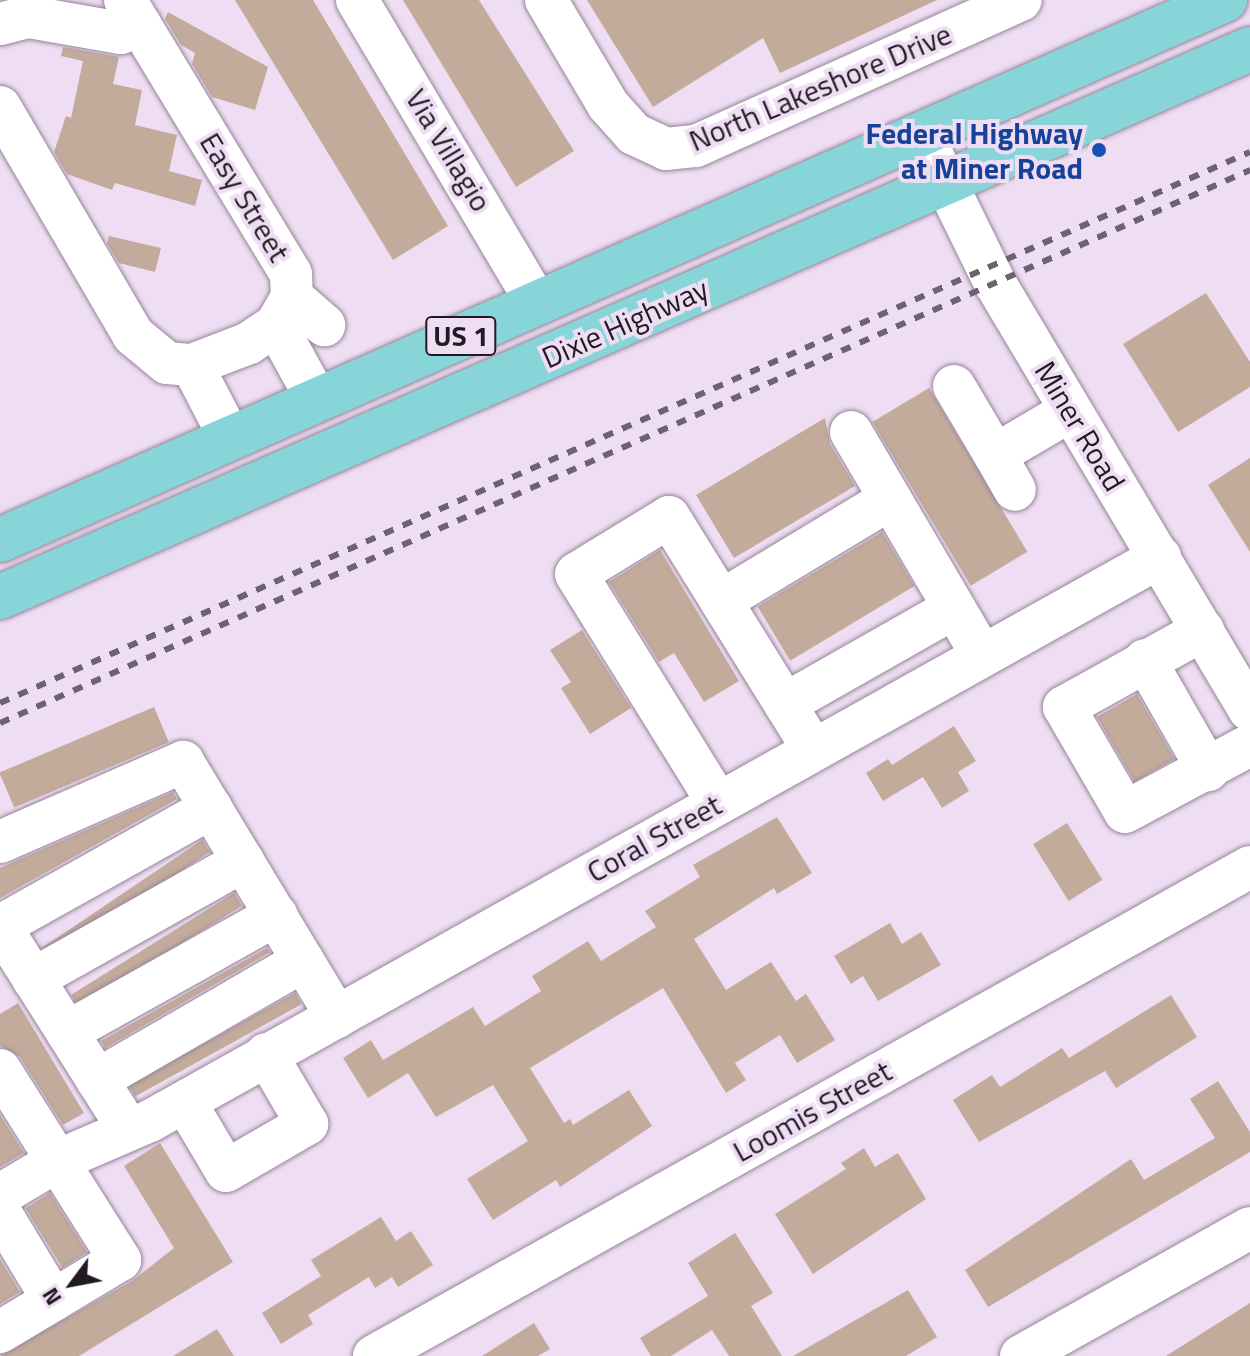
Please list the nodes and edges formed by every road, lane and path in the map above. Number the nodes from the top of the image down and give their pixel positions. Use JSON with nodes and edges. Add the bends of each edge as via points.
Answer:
{"nodes":[{"id":1,"x":357,"y":0,"type":"edge"},
{"id":2,"x":546,"y":0,"type":"edge"},
{"id":3,"x":1021,"y":0,"type":"edge"},
{"id":4,"x":1225,"y":0,"type":"edge"},
{"id":5,"x":132,"y":12,"type":"edge"},
{"id":6,"x":0,"y":24,"type":"edge"},
{"id":7,"x":1250,"y":49,"type":"edge"},
{"id":8,"x":0,"y":107,"type":"edge"},
{"id":9,"x":922,"y":134,"type":"junction"},
{"id":10,"x":945,"y":184,"type":"junction"},
{"id":11,"x":537,"y":303,"type":"junction"},
{"id":12,"x":284,"y":311,"type":"junction"},
{"id":13,"x":324,"y":325,"type":"dead end"},
{"id":14,"x":192,"y":365,"type":"junction"},
{"id":15,"x":954,"y":386,"type":"dead end"},
{"id":16,"x":317,"y":400,"type":"junction"},
{"id":17,"x":1070,"y":411,"type":"junction"},
{"id":18,"x":851,"y":432,"type":"dead end"},
{"id":19,"x":230,"y":438,"type":"junction"},
{"id":20,"x":995,"y":455,"type":"junction"},
{"id":21,"x":1015,"y":490,"type":"dead end"},
{"id":22,"x":890,"y":499,"type":"junction"},
{"id":23,"x":0,"y":540,"type":"edge"},
{"id":24,"x":1160,"y":557,"type":"junction"},
{"id":25,"x":0,"y":597,"type":"edge"},
{"id":26,"x":721,"y":601,"type":"junction"},
{"id":27,"x":954,"y":608,"type":"junction"},
{"id":28,"x":1203,"y":630,"type":"junction"},
{"id":29,"x":982,"y":655,"type":"junction"},
{"id":30,"x":1145,"y":660,"type":"junction"},
{"id":31,"x":785,"y":704,"type":"junction"},
{"id":32,"x":1250,"y":710,"type":"edge"},
{"id":33,"x":1250,"y":745,"type":"edge"},
{"id":34,"x":813,"y":749,"type":"junction"},
{"id":35,"x":1208,"y":770,"type":"junction"},
{"id":36,"x":718,"y":803,"type":"junction"},
{"id":37,"x":211,"y":808,"type":"junction"},
{"id":38,"x":0,"y":842,"type":"edge"},
{"id":39,"x":243,"y":861,"type":"junction"},
{"id":40,"x":1250,"y":867,"type":"edge"},
{"id":41,"x":276,"y":915,"type":"junction"},
{"id":42,"x":0,"y":926,"type":"edge"},
{"id":43,"x":303,"y":961,"type":"junction"},
{"id":44,"x":33,"y":979,"type":"junction"},
{"id":45,"x":337,"y":1017,"type":"junction"},
{"id":46,"x":67,"y":1032,"type":"junction"},
{"id":47,"x":266,"y":1054,"type":"junction"},
{"id":48,"x":0,"y":1070,"type":"edge"},
{"id":49,"x":97,"y":1080,"type":"junction"},
{"id":50,"x":155,"y":1118,"type":"junction"},
{"id":51,"x":57,"y":1161,"type":"junction"},
{"id":52,"x":0,"y":1195,"type":"edge"},
{"id":53,"x":0,"y":1212,"type":"edge"},
{"id":54,"x":1250,"y":1228,"type":"edge"},
{"id":55,"x":53,"y":1300,"type":"junction"},
{"id":56,"x":0,"y":1332,"type":"edge"},
{"id":57,"x":374,"y":1356,"type":"edge"},
{"id":58,"x":1021,"y":1356,"type":"edge"}],
"edges":[{"from":1,"to":11,"type":"street","name":"Via Villagio"},
{"from":2,"to":3,"type":"street","name":"North Lakeshore Drive","via":[[608,105],[634,134],[666,149],[696,146]]},
{"from":4,"to":9,"type":"main road","name":"Dixie Highway","number":"US 1"},
{"from":5,"to":6,"type":"street","via":[[121,33],[29,17]]},
{"from":5,"to":12,"type":"street","name":"Easy Street","via":[[291,274]]},
{"from":7,"to":10,"type":"main road","name":"Dixie Highway","number":"US 1"},
{"from":8,"to":14,"type":"street","via":[[133,335],[167,363]]},
{"from":9,"to":10,"type":"street","name":"Miner Road"},
{"from":9,"to":11,"type":"main road","name":"Dixie Highway","number":"US 1"},
{"from":10,"to":17,"type":"street","name":"Miner Road"},
{"from":10,"to":25,"type":"main road","name":"Dixie Highway","number":"US 1"},
{"from":11,"to":16,"type":"main road","name":"Dixie Highway","number":"US 1"},
{"from":12,"to":13,"type":"street"},
{"from":12,"to":14,"type":"street","via":[[249,343]]},
{"from":12,"to":16,"type":"street","name":"Easy Street"},
{"from":14,"to":19,"type":"street"},
{"from":15,"to":20,"type":"street"},
{"from":16,"to":19,"type":"main road","name":"Dixie Highway","number":"US 1"},
{"from":17,"to":20,"type":"street"},
{"from":17,"to":24,"type":"street","name":"Miner Road"},
{"from":18,"to":22,"type":"street"},
{"from":19,"to":23,"type":"main road","name":"Dixie Highway","number":"US 1"},
{"from":20,"to":21,"type":"street"},
{"from":22,"to":26,"type":"street"},
{"from":22,"to":27,"type":"street"},
{"from":24,"to":28,"type":"street","name":"Miner Road"},
{"from":24,"to":29,"type":"street","name":"Coral Street"},
{"from":26,"to":31,"type":"street"},
{"from":26,"to":36,"type":"street","via":[[669,517],[576,574]]},
{"from":27,"to":29,"type":"street"},
{"from":27,"to":31,"type":"street"},
{"from":28,"to":30,"type":"street"},
{"from":28,"to":32,"type":"street","name":"Miner Road"},
{"from":29,"to":34,"type":"street","name":"Coral Street"},
{"from":30,"to":35,"type":"street"},
{"from":30,"to":35,"type":"street","via":[[1064,707],[1125,812]]},
{"from":31,"to":34,"type":"street"},
{"from":33,"to":35,"type":"street"},
{"from":34,"to":36,"type":"street","name":"Coral Street"},
{"from":36,"to":45,"type":"street","name":"Coral Street"},
{"from":37,"to":38,"type":"street","via":[[183,762]]},
{"from":37,"to":39,"type":"street"},
{"from":37,"to":42,"type":"street"},
{"from":39,"to":41,"type":"street"},
{"from":39,"to":44,"type":"street"},
{"from":40,"to":57,"type":"street","name":"Loomis Street"},
{"from":41,"to":43,"type":"street"},
{"from":41,"to":46,"type":"street"},
{"from":42,"to":44,"type":"street"},
{"from":43,"to":45,"type":"street"},
{"from":43,"to":49,"type":"street"},
{"from":44,"to":46,"type":"street"},
{"from":45,"to":47,"type":"street","name":"Coral Street"},
{"from":46,"to":49,"type":"street"},
{"from":47,"to":50,"type":"street","name":"Coral Street"},
{"from":47,"to":50,"type":"street","via":[[307,1124],[226,1171]]},
{"from":48,"to":51,"type":"street"},
{"from":49,"to":50,"type":"street"},
{"from":50,"to":51,"type":"street","name":"Coral Street"},
{"from":51,"to":52,"type":"street","name":"Coral Street"},
{"from":51,"to":55,"type":"street","via":[[120,1260]]},
{"from":53,"to":55,"type":"street"},
{"from":54,"to":58,"type":"street"},
{"from":55,"to":56,"type":"street"}]}
